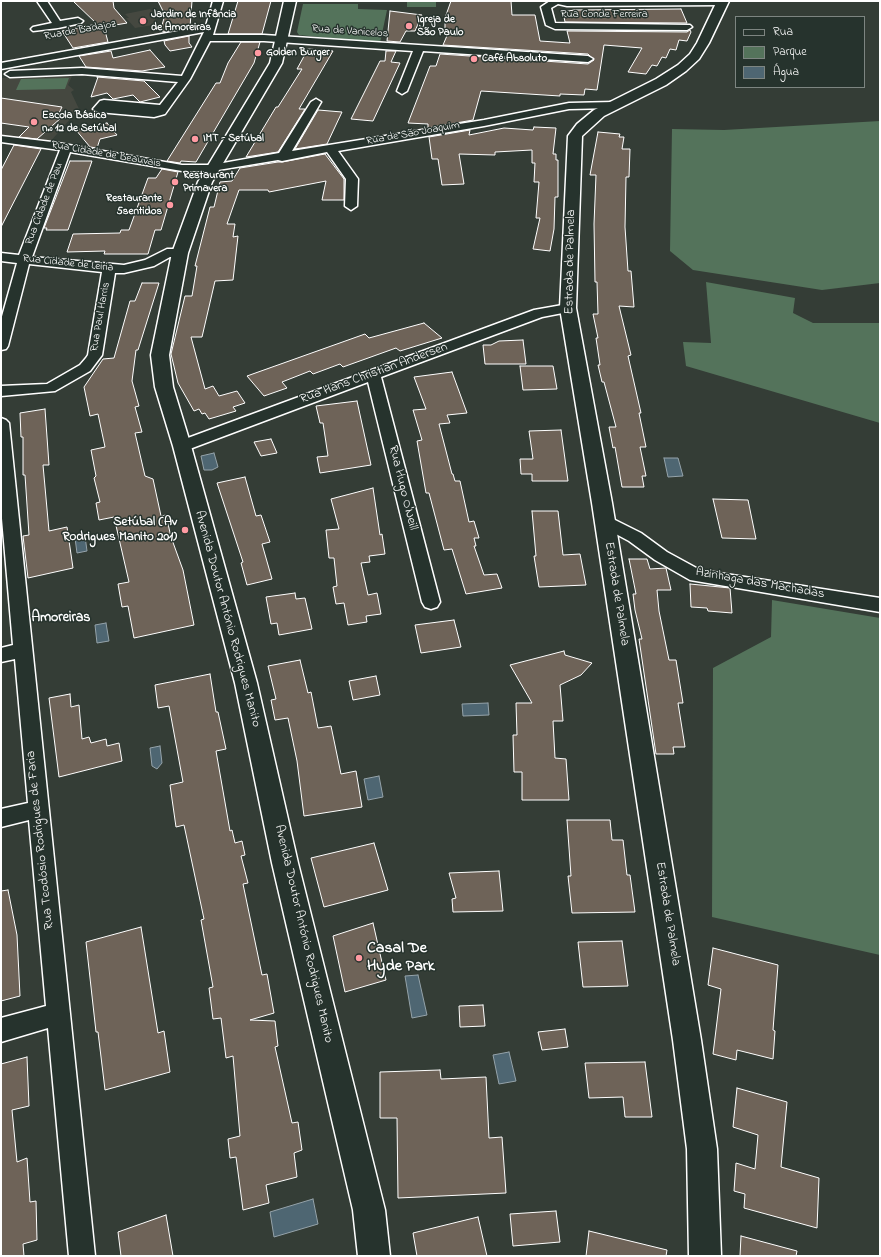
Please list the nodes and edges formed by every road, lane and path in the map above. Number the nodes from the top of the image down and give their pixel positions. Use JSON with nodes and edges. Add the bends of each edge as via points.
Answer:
{"nodes":[{"id":1,"x":42,"y":1,"type":"edge"},
{"id":2,"x":218,"y":1,"type":"edge"},
{"id":3,"x":290,"y":1,"type":"edge"},
{"id":4,"x":557,"y":1,"type":"edge"},
{"id":5,"x":723,"y":2,"type":"edge"},
{"id":6,"x":78,"y":21,"type":"dead end"},
{"id":7,"x":58,"y":25,"type":"junction"},
{"id":8,"x":687,"y":27,"type":"dead end"},
{"id":9,"x":36,"y":28,"type":"dead end"},
{"id":10,"x":211,"y":28,"type":"junction"},
{"id":11,"x":207,"y":38,"type":"junction"},
{"id":12,"x":281,"y":40,"type":"junction"},
{"id":13,"x":419,"y":48,"type":"junction"},
{"id":14,"x":588,"y":59,"type":"dead end"},
{"id":15,"x":1,"y":60,"type":"edge"},
{"id":16,"x":1,"y":74,"type":"edge"},
{"id":17,"x":185,"y":79,"type":"junction"},
{"id":18,"x":402,"y":91,"type":"dead end"},
{"id":19,"x":316,"y":102,"type":"dead end"},
{"id":20,"x":614,"y":105,"type":"junction"},
{"id":21,"x":163,"y":108,"type":"dead end"},
{"id":22,"x":1,"y":139,"type":"edge"},
{"id":23,"x":66,"y":148,"type":"junction"},
{"id":24,"x":330,"y":148,"type":"junction"},
{"id":25,"x":282,"y":158,"type":"junction"},
{"id":26,"x":212,"y":168,"type":"junction"},
{"id":27,"x":351,"y":206,"type":"dead end"},
{"id":28,"x":180,"y":253,"type":"junction"},
{"id":29,"x":1,"y":257,"type":"edge"},
{"id":30,"x":24,"y":260,"type":"junction"},
{"id":31,"x":109,"y":269,"type":"junction"},
{"id":32,"x":568,"y":308,"type":"junction"},
{"id":33,"x":1,"y":346,"type":"edge"},
{"id":34,"x":373,"y":375,"type":"junction"},
{"id":35,"x":1,"y":391,"type":"edge"},
{"id":36,"x":1,"y":423,"type":"edge"},
{"id":37,"x":182,"y":446,"type":"junction"},
{"id":38,"x":605,"y":521,"type":"junction"},
{"id":39,"x":5,"y":523,"type":"edge"},
{"id":40,"x":431,"y":602,"type":"dead end"},
{"id":41,"x":880,"y":605,"type":"edge"},
{"id":42,"x":22,"y":650,"type":"junction"},
{"id":43,"x":1,"y":655,"type":"edge"},
{"id":44,"x":39,"y":809,"type":"junction"},
{"id":45,"x":1,"y":818,"type":"edge"},
{"id":46,"x":58,"y":1014,"type":"junction"},
{"id":47,"x":1,"y":1030,"type":"edge"},
{"id":48,"x":82,"y":1256,"type":"edge"},
{"id":49,"x":374,"y":1256,"type":"edge"},
{"id":50,"x":705,"y":1256,"type":"edge"}],
"edges":[{"from":1,"to":7,"type":"street"},
{"from":2,"to":10,"type":"street"},
{"from":3,"to":12,"type":"street","name":"Avenida Doutor António Rodrigues Manito"},
{"from":4,"to":5,"type":"street"},
{"from":4,"to":8,"type":"street","name":"Rua Conde Ferreira","via":[[546,7],[551,25],[555,26]]},
{"from":5,"to":20,"type":"street","name":"Estrada de Palmela","via":[[695,56],[661,82]]},
{"from":6,"to":7,"type":"street"},
{"from":7,"to":9,"type":"street"},
{"from":10,"to":11,"type":"street"},
{"from":10,"to":15,"type":"street","name":"Rua de Badajoz"},
{"from":11,"to":12,"type":"street","name":"Rua de Vanicelos"},
{"from":11,"to":17,"type":"street"},
{"from":12,"to":13,"type":"street","name":"Rua de Vanicelos"},
{"from":12,"to":26,"type":"street","name":"Avenida Doutor António Rodrigues Manito","via":[[276,63]]},
{"from":13,"to":14,"type":"street","name":"Rua de Vanicelos"},
{"from":13,"to":18,"type":"street"},
{"from":16,"to":17,"type":"street","via":[[82,71]]},
{"from":17,"to":21,"type":"street"},
{"from":19,"to":25,"type":"street"},
{"from":20,"to":24,"type":"street","name":"Rua de São Joaquim","via":[[569,106],[484,123]]},
{"from":20,"to":32,"type":"street","name":"Estrada de Palmela","via":[[599,113],[575,136]]},
{"from":22,"to":23,"type":"street","name":"Rua Cidade de Beauvais"},
{"from":23,"to":26,"type":"street","name":"Rua Cidade de Beauvais","via":[[182,168]]},
{"from":23,"to":30,"type":"street","name":"Rua Cidade de Pau"},
{"from":24,"to":25,"type":"street","name":"Rua de São Joaquim"},
{"from":24,"to":27,"type":"street","via":[[352,179]]},
{"from":25,"to":26,"type":"street","name":"Rua de São Joaquim"},
{"from":26,"to":28,"type":"street","name":"Avenida Doutor António Rodrigues Manito"},
{"from":28,"to":31,"type":"street","name":"Rua Cidade de Leiria","via":[[167,253],[136,267]]},
{"from":28,"to":37,"type":"street","name":"Avenida Doutor António Rodrigues Manito","via":[[160,355],[164,387]]},
{"from":29,"to":30,"type":"street","name":"Rua Cidade de Leiria"},
{"from":30,"to":31,"type":"street","name":"Rua Cidade de Leiria"},
{"from":30,"to":33,"type":"street","name":"Rua Cidade de Pau"},
{"from":31,"to":35,"type":"street","name":"Rua Paul Harris","via":[[95,354],[91,361],[79,372],[50,388]]},
{"from":32,"to":34,"type":"street","name":"Rua Hans Christian Andersen","via":[[539,313]]},
{"from":32,"to":38,"type":"street","name":"Estrada de Palmela"},
{"from":34,"to":37,"type":"street","name":"Rua Hans Christian Andersen"},
{"from":34,"to":40,"type":"street","name":"Rua Hugo O'Neill"},
{"from":36,"to":39,"type":"street","name":"Rua Teodósio Rodrigues de Faria"},
{"from":37,"to":49,"type":"street","name":"Avenida Doutor António Rodrigues Manito","via":[[246,683],[285,863],[369,1210]]},
{"from":38,"to":41,"type":"street","name":"Azinhaga das Machadas","via":[[696,576]]},
{"from":38,"to":50,"type":"street","name":"Estrada de Palmela","via":[[702,1149]]},
{"from":39,"to":42,"type":"street","name":"Rua Teodósio Rodrigues de Faria"},
{"from":42,"to":43,"type":"street"},
{"from":42,"to":44,"type":"street","name":"Rua Teodósio Rodrigues de Faria"},
{"from":44,"to":45,"type":"street"},
{"from":44,"to":46,"type":"street","name":"Rua Teodósio Rodrigues de Faria"},
{"from":46,"to":47,"type":"street"},
{"from":46,"to":48,"type":"street","name":"Rua Teodósio Rodrigues de Faria"}]}
